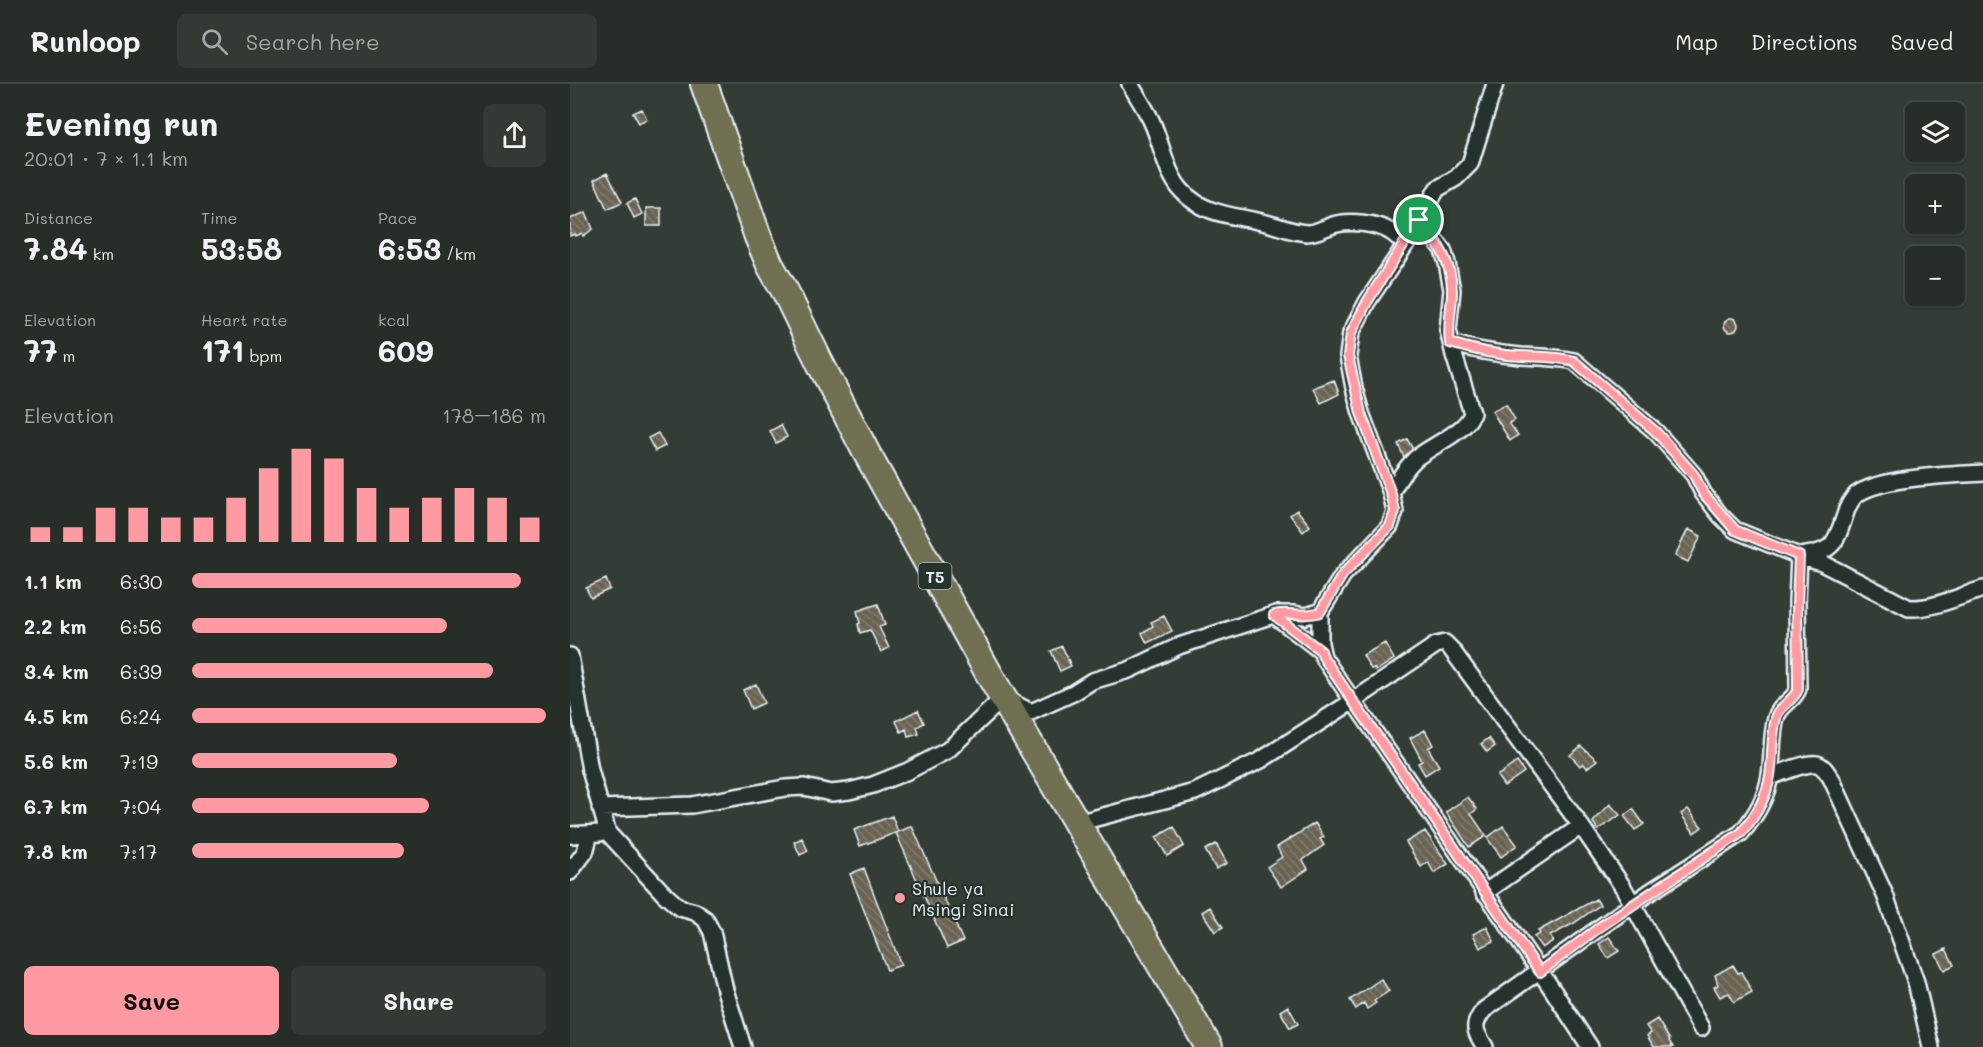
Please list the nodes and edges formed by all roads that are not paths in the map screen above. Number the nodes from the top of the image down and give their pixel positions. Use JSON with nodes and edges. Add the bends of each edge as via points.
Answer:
{"nodes":[{"id":1,"x":704,"y":84,"type":"edge"},
{"id":2,"x":1130,"y":84,"type":"edge"},
{"id":3,"x":1495,"y":84,"type":"edge"},
{"id":4,"x":1419,"y":220,"type":"junction"},
{"id":5,"x":1405,"y":244,"type":"junction"},
{"id":6,"x":1450,"y":343,"type":"junction"},
{"id":7,"x":1983,"y":473,"type":"edge"},
{"id":8,"x":1391,"y":494,"type":"junction"},
{"id":9,"x":1799,"y":556,"type":"junction"},
{"id":10,"x":1983,"y":589,"type":"edge"},
{"id":11,"x":1320,"y":612,"type":"junction"},
{"id":12,"x":1274,"y":615,"type":"junction"},
{"id":13,"x":1321,"y":651,"type":"junction"},
{"id":14,"x":570,"y":656,"type":"edge"},
{"id":15,"x":1003,"y":698,"type":"junction"},
{"id":16,"x":1353,"y":701,"type":"junction"},
{"id":17,"x":1770,"y":777,"type":"junction"},
{"id":18,"x":600,"y":808,"type":"junction"},
{"id":19,"x":1077,"y":824,"type":"junction"},
{"id":20,"x":1581,"y":826,"type":"junction"},
{"id":21,"x":608,"y":833,"type":"junction"},
{"id":22,"x":590,"y":834,"type":"junction"},
{"id":23,"x":570,"y":835,"type":"edge"},
{"id":24,"x":570,"y":872,"type":"edge"},
{"id":25,"x":1484,"y":893,"type":"junction"},
{"id":26,"x":1633,"y":905,"type":"junction"},
{"id":27,"x":1540,"y":972,"type":"junction"},
{"id":28,"x":1701,"y":1028,"type":"dead end"},
{"id":29,"x":743,"y":1047,"type":"edge"},
{"id":30,"x":1209,"y":1047,"type":"edge"},
{"id":31,"x":1485,"y":1047,"type":"edge"},
{"id":32,"x":1590,"y":1047,"type":"edge"},
{"id":33,"x":1931,"y":1047,"type":"edge"}],
"edges":[{"from":1,"to":15,"type":"highway","number":"T5","via":[[770,265],[866,452]]},
{"from":2,"to":5,"type":"street","via":[[1151,120],[1171,174],[1197,205],[1309,233],[1351,223],[1379,227]]},
{"from":3,"to":4,"type":"street","via":[[1470,164],[1437,189]]},
{"from":4,"to":5,"type":"street"},
{"from":4,"to":6,"type":"street","via":[[1443,250],[1451,279]]},
{"from":5,"to":8,"type":"street","via":[[1351,333],[1348,356],[1361,413]]},
{"from":6,"to":8,"type":"street","via":[[1469,400],[1470,419],[1416,459]]},
{"from":6,"to":9,"type":"street","via":[[1472,350],[1574,361],[1662,438],[1735,530]]},
{"from":7,"to":9,"type":"street","via":[[1878,485],[1865,490],[1847,508],[1835,542],[1822,552]]},
{"from":8,"to":11,"type":"street","via":[[1395,511],[1390,526],[1343,574]]},
{"from":9,"to":10,"type":"street","via":[[1822,563],[1909,608],[1919,609]]},
{"from":9,"to":17,"type":"street","via":[[1798,689],[1776,715]]},
{"from":11,"to":12,"type":"street","via":[[1305,616]]},
{"from":11,"to":13,"type":"street"},
{"from":12,"to":13,"type":"street"},
{"from":12,"to":15,"type":"street","via":[[1179,646],[1129,670],[1092,681],[1031,712]]},
{"from":13,"to":16,"type":"street"},
{"from":14,"to":18,"type":"street"},
{"from":15,"to":18,"type":"street","via":[[948,750],[873,785],[831,793],[785,788],[692,805]]},
{"from":15,"to":19,"type":"highway","number":"T5"},
{"from":16,"to":19,"type":"street","via":[[1261,760],[1195,792]]},
{"from":16,"to":20,"type":"street","via":[[1436,645],[1445,644]]},
{"from":16,"to":25,"type":"street"},
{"from":17,"to":26,"type":"street","via":[[1756,812],[1741,833]]},
{"from":17,"to":33,"type":"street","via":[[1818,764],[1831,778],[1885,895],[1916,982]]},
{"from":18,"to":21,"type":"street"},
{"from":19,"to":30,"type":"highway","number":"T5"},
{"from":20,"to":25,"type":"street"},
{"from":20,"to":26,"type":"street"},
{"from":21,"to":22,"type":"street"},
{"from":21,"to":29,"type":"street","via":[[664,894],[680,908],[705,919],[712,932]]},
{"from":22,"to":23,"type":"street"},
{"from":22,"to":24,"type":"street","via":[[585,852]]},
{"from":25,"to":27,"type":"street"},
{"from":26,"to":27,"type":"street"},
{"from":26,"to":28,"type":"street"},
{"from":27,"to":31,"type":"street","via":[[1477,1018],[1476,1032]]},
{"from":27,"to":32,"type":"street"}]}
